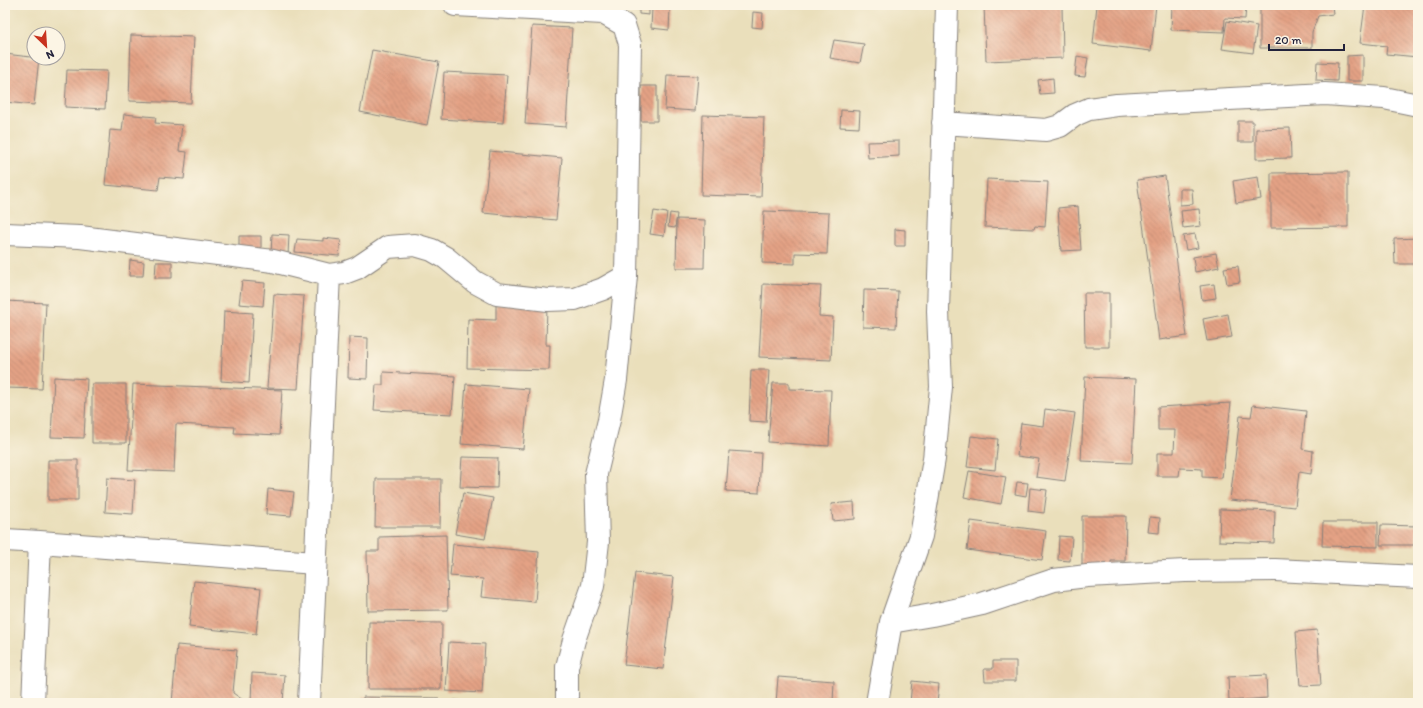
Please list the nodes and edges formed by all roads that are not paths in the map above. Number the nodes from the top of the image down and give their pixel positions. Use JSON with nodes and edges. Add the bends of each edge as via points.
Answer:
{"nodes":[{"id":1,"x":455,"y":5,"type":"edge"},
{"id":2,"x":947,"y":5,"type":"edge"},
{"id":3,"x":1418,"y":105,"type":"edge"},
{"id":4,"x":943,"y":123,"type":"junction"},
{"id":5,"x":5,"y":234,"type":"edge"},
{"id":6,"x":329,"y":275,"type":"junction"},
{"id":7,"x":626,"y":276,"type":"junction"},
{"id":8,"x":5,"y":540,"type":"edge"},
{"id":9,"x":40,"y":542,"type":"junction"},
{"id":10,"x":315,"y":564,"type":"junction"},
{"id":11,"x":1418,"y":577,"type":"edge"},
{"id":12,"x":891,"y":622,"type":"junction"},
{"id":13,"x":33,"y":703,"type":"edge"},
{"id":14,"x":309,"y":703,"type":"edge"},
{"id":15,"x":567,"y":703,"type":"edge"},
{"id":16,"x":877,"y":703,"type":"edge"}],
"edges":[{"from":1,"to":7,"type":"street","via":[[603,14],[624,25],[630,44]]},
{"from":2,"to":4,"type":"street"},
{"from":3,"to":4,"type":"street","via":[[1384,98],[1325,94],[1090,108],[1060,126],[1046,130]]},
{"from":4,"to":12,"type":"street","via":[[938,311],[941,387],[934,459],[921,536]]},
{"from":5,"to":6,"type":"street","via":[[80,237],[273,261]]},
{"from":6,"to":7,"type":"street","via":[[357,268],[388,247],[415,245],[446,258],[475,282],[497,294],[548,300],[575,299],[603,290]]},
{"from":6,"to":10,"type":"street"},
{"from":7,"to":15,"type":"street","via":[[616,380],[596,474],[598,542],[593,586],[567,666]]},
{"from":8,"to":9,"type":"street"},
{"from":9,"to":10,"type":"street"},
{"from":9,"to":13,"type":"street"},
{"from":10,"to":14,"type":"street"},
{"from":11,"to":12,"type":"street","via":[[1274,570],[1087,576],[1054,580],[982,604]]},
{"from":12,"to":16,"type":"street"}]}
